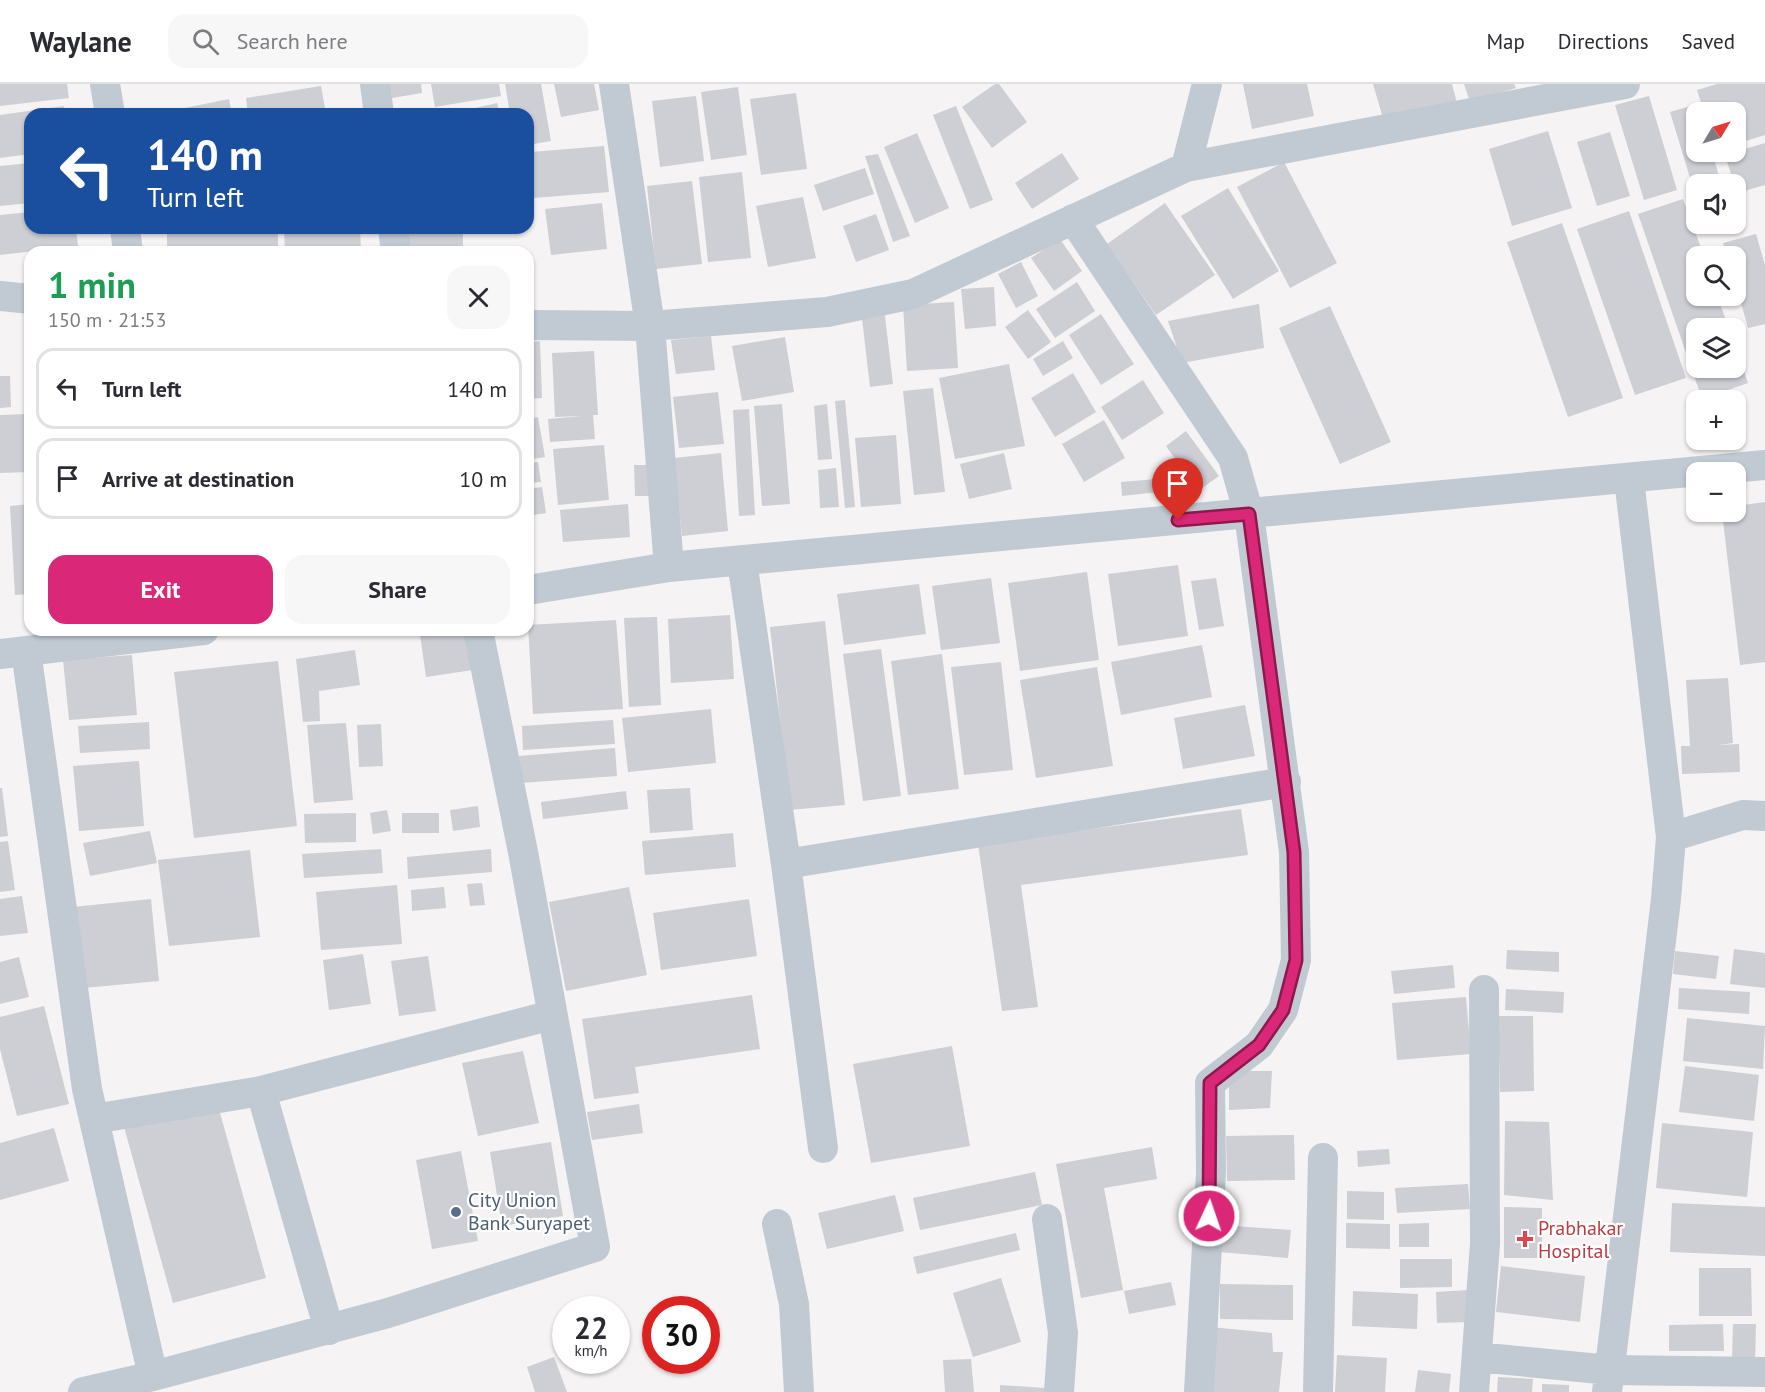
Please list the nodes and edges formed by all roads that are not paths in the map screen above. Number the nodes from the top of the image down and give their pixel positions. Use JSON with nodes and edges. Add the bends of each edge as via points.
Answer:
{"nodes":[{"id":1,"x":105,"y":84,"type":"edge"},
{"id":2,"x":375,"y":84,"type":"edge"},
{"id":3,"x":614,"y":84,"type":"edge"},
{"id":4,"x":628,"y":84,"type":"edge"},
{"id":5,"x":1207,"y":84,"type":"edge"},
{"id":6,"x":1626,"y":84,"type":"edge"},
{"id":7,"x":109,"y":108,"type":"edge"},
{"id":8,"x":377,"y":108,"type":"edge"},
{"id":9,"x":1186,"y":167,"type":"junction"},
{"id":10,"x":1073,"y":219,"type":"junction"},
{"id":11,"x":0,"y":296,"type":"edge"},
{"id":12,"x":24,"y":298,"type":"edge"},
{"id":13,"x":534,"y":325,"type":"edge"},
{"id":14,"x":650,"y":326,"type":"junction"},
{"id":15,"x":1765,"y":465,"type":"edge"},
{"id":16,"x":1629,"y":479,"type":"junction"},
{"id":17,"x":1249,"y":514,"type":"junction"},
{"id":18,"x":742,"y":561,"type":"junction"},
{"id":19,"x":669,"y":567,"type":"junction"},
{"id":20,"x":534,"y":589,"type":"edge"},
{"id":21,"x":148,"y":636,"type":"edge"},
{"id":22,"x":479,"y":636,"type":"edge"},
{"id":23,"x":13,"y":653,"type":"edge"},
{"id":24,"x":1286,"y":782,"type":"junction"},
{"id":25,"x":1765,"y":816,"type":"edge"},
{"id":26,"x":1671,"y":837,"type":"junction"},
{"id":27,"x":786,"y":864,"type":"junction"},
{"id":28,"x":1484,"y":990,"type":"dead end"},
{"id":29,"x":552,"y":1015,"type":"junction"},
{"id":30,"x":261,"y":1091,"type":"junction"},
{"id":31,"x":94,"y":1119,"type":"junction"},
{"id":32,"x":823,"y":1148,"type":"dead end"},
{"id":33,"x":1323,"y":1158,"type":"dead end"},
{"id":34,"x":1047,"y":1219,"type":"dead end"},
{"id":35,"x":777,"y":1224,"type":"dead end"},
{"id":36,"x":329,"y":1330,"type":"junction"},
{"id":37,"x":1477,"y":1357,"type":"junction"},
{"id":38,"x":1765,"y":1372,"type":"edge"},
{"id":39,"x":153,"y":1376,"type":"junction"},
{"id":40,"x":1609,"y":1381,"type":"edge"},
{"id":41,"x":83,"y":1392,"type":"edge"},
{"id":42,"x":799,"y":1392,"type":"edge"},
{"id":43,"x":1059,"y":1392,"type":"edge"},
{"id":44,"x":1199,"y":1392,"type":"edge"},
{"id":45,"x":1318,"y":1392,"type":"edge"},
{"id":46,"x":1474,"y":1392,"type":"edge"}],
"edges":[{"from":1,"to":7,"type":"street"},
{"from":2,"to":8,"type":"street"},
{"from":3,"to":4,"type":"street"},
{"from":3,"to":14,"type":"street"},
{"from":5,"to":9,"type":"street"},
{"from":6,"to":9,"type":"street"},
{"from":9,"to":10,"type":"street"},
{"from":10,"to":14,"type":"street","via":[[913,294],[827,312]]},
{"from":10,"to":17,"type":"street","via":[[1233,458]]},
{"from":11,"to":12,"type":"street"},
{"from":13,"to":14,"type":"street"},
{"from":14,"to":19,"type":"street"},
{"from":15,"to":16,"type":"street"},
{"from":16,"to":17,"type":"street"},
{"from":16,"to":26,"type":"street"},
{"from":17,"to":18,"type":"street"},
{"from":17,"to":24,"type":"street"},
{"from":18,"to":19,"type":"street"},
{"from":18,"to":27,"type":"street"},
{"from":19,"to":20,"type":"street"},
{"from":21,"to":23,"type":"street"},
{"from":22,"to":29,"type":"street"},
{"from":23,"to":31,"type":"street"},
{"from":24,"to":27,"type":"street"},
{"from":24,"to":44,"type":"street","via":[[1294,852],[1296,960],[1283,1010],[1259,1045],[1210,1083],[1211,1172]]},
{"from":25,"to":26,"type":"street","via":[[1743,815]]},
{"from":26,"to":40,"type":"street"},
{"from":27,"to":32,"type":"street"},
{"from":28,"to":37,"type":"street","via":[[1485,1244]]},
{"from":29,"to":30,"type":"street"},
{"from":29,"to":36,"type":"street","via":[[595,1247]]},
{"from":30,"to":31,"type":"street"},
{"from":30,"to":36,"type":"street"},
{"from":31,"to":39,"type":"street"},
{"from":33,"to":45,"type":"street"},
{"from":34,"to":43,"type":"street","via":[[1063,1333]]},
{"from":35,"to":42,"type":"street","via":[[794,1304]]},
{"from":36,"to":39,"type":"street"},
{"from":37,"to":40,"type":"street"},
{"from":37,"to":46,"type":"street"},
{"from":38,"to":40,"type":"street"},
{"from":39,"to":41,"type":"street"}]}
